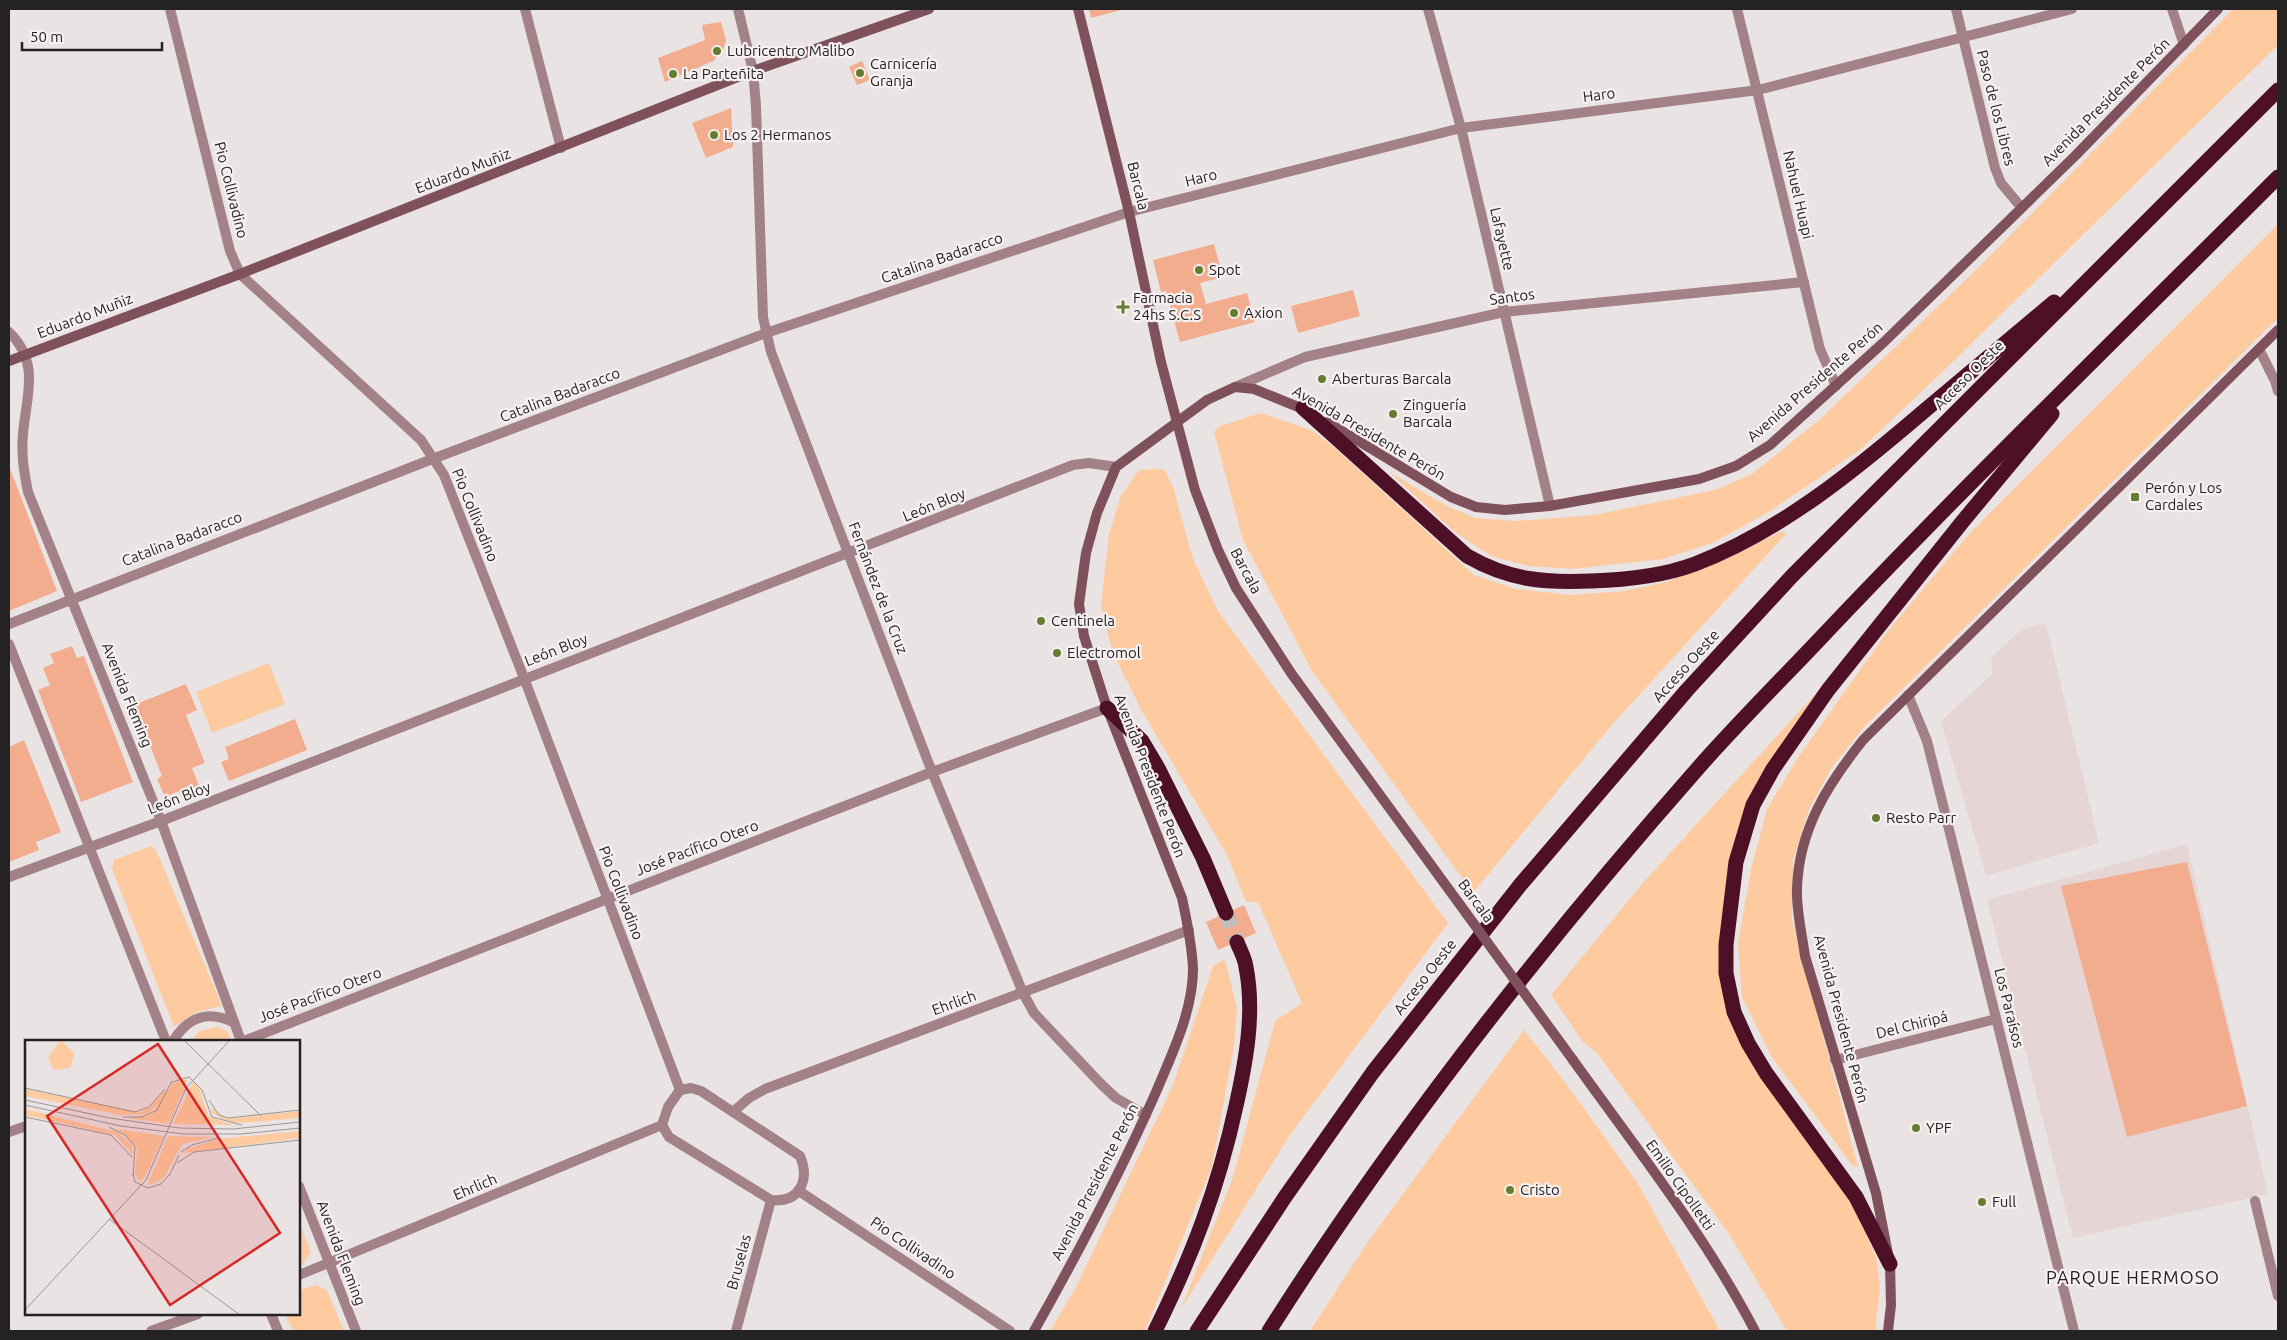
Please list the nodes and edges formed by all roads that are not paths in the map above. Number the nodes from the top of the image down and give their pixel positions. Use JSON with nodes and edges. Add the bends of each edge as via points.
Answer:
{"nodes":[{"id":1,"x":170,"y":9,"type":"edge"},
{"id":2,"x":524,"y":9,"type":"edge"},
{"id":3,"x":738,"y":9,"type":"edge"},
{"id":4,"x":929,"y":9,"type":"edge"},
{"id":5,"x":1078,"y":9,"type":"edge"},
{"id":6,"x":1428,"y":9,"type":"edge"},
{"id":7,"x":1737,"y":9,"type":"edge"},
{"id":8,"x":1956,"y":9,"type":"edge"},
{"id":9,"x":2072,"y":9,"type":"edge"},
{"id":10,"x":2172,"y":9,"type":"edge"},
{"id":11,"x":2218,"y":9,"type":"edge"},
{"id":12,"x":1963,"y":38,"type":"junction"},
{"id":13,"x":2184,"y":45,"type":"junction"},
{"id":14,"x":753,"y":71,"type":"junction"},
{"id":15,"x":1758,"y":90,"type":"junction"},
{"id":16,"x":2278,"y":90,"type":"edge"},
{"id":17,"x":1461,"y":128,"type":"junction"},
{"id":18,"x":561,"y":148,"type":"junction"},
{"id":19,"x":2278,"y":177,"type":"edge"},
{"id":20,"x":2022,"y":208,"type":"junction"},
{"id":21,"x":1129,"y":212,"type":"junction"},
{"id":22,"x":2135,"y":234,"type":"junction"},
{"id":23,"x":240,"y":274,"type":"junction"},
{"id":24,"x":1804,"y":282,"type":"junction"},
{"id":25,"x":1504,"y":312,"type":"junction"},
{"id":26,"x":2278,"y":330,"type":"edge"},
{"id":27,"x":9,"y":332,"type":"edge"},
{"id":28,"x":766,"y":333,"type":"junction"},
{"id":29,"x":2111,"y":344,"type":"junction"},
{"id":30,"x":2259,"y":349,"type":"junction"},
{"id":31,"x":26,"y":355,"type":"junction"},
{"id":32,"x":9,"y":361,"type":"edge"},
{"id":33,"x":1836,"y":386,"type":"junction"},
{"id":34,"x":1235,"y":387,"type":"junction"},
{"id":35,"x":2278,"y":391,"type":"edge"},
{"id":36,"x":1304,"y":408,"type":"junction"},
{"id":37,"x":1178,"y":421,"type":"junction"},
{"id":38,"x":435,"y":458,"type":"junction"},
{"id":39,"x":1116,"y":466,"type":"junction"},
{"id":40,"x":1550,"y":506,"type":"junction"},
{"id":41,"x":849,"y":554,"type":"junction"},
{"id":42,"x":71,"y":598,"type":"junction"},
{"id":43,"x":9,"y":624,"type":"edge"},
{"id":44,"x":9,"y":644,"type":"edge"},
{"id":45,"x":524,"y":678,"type":"junction"},
{"id":46,"x":1908,"y":695,"type":"junction"},
{"id":47,"x":1107,"y":708,"type":"junction"},
{"id":48,"x":932,"y":772,"type":"junction"},
{"id":49,"x":161,"y":821,"type":"junction"},
{"id":50,"x":88,"y":847,"type":"junction"},
{"id":51,"x":9,"y":877,"type":"edge"},
{"id":52,"x":607,"y":899,"type":"junction"},
{"id":53,"x":1226,"y":913,"type":"tunnel mouth"},
{"id":54,"x":1189,"y":930,"type":"junction"},
{"id":55,"x":1237,"y":942,"type":"tunnel mouth"},
{"id":56,"x":1023,"y":993,"type":"junction"},
{"id":57,"x":1996,"y":1019,"type":"junction"},
{"id":58,"x":233,"y":1022,"type":"junction"},
{"id":59,"x":166,"y":1040,"type":"edge"},
{"id":60,"x":174,"y":1040,"type":"edge"},
{"id":61,"x":242,"y":1040,"type":"edge"},
{"id":62,"x":245,"y":1040,"type":"edge"},
{"id":63,"x":1573,"y":1060,"type":"joint"},
{"id":64,"x":1835,"y":1060,"type":"junction"},
{"id":65,"x":680,"y":1090,"type":"junction"},
{"id":66,"x":733,"y":1112,"type":"junction"},
{"id":67,"x":1146,"y":1115,"type":"junction"},
{"id":68,"x":662,"y":1125,"type":"junction"},
{"id":69,"x":25,"y":1126,"type":"edge"},
{"id":70,"x":9,"y":1132,"type":"edge"},
{"id":71,"x":300,"y":1189,"type":"edge"},
{"id":72,"x":799,"y":1191,"type":"junction"},
{"id":73,"x":772,"y":1200,"type":"junction"},
{"id":74,"x":2255,"y":1201,"type":"dead end"},
{"id":75,"x":330,"y":1264,"type":"junction"},
{"id":76,"x":1890,"y":1264,"type":"junction"},
{"id":77,"x":2274,"y":1264,"type":"edge"},
{"id":78,"x":300,"y":1275,"type":"edge"},
{"id":79,"x":2278,"y":1296,"type":"edge"},
{"id":80,"x":195,"y":1315,"type":"edge"},
{"id":81,"x":271,"y":1315,"type":"edge"},
{"id":82,"x":152,"y":1331,"type":"edge"},
{"id":83,"x":278,"y":1331,"type":"edge"},
{"id":84,"x":356,"y":1331,"type":"edge"},
{"id":85,"x":736,"y":1331,"type":"edge"},
{"id":86,"x":1010,"y":1331,"type":"edge"},
{"id":87,"x":1034,"y":1331,"type":"edge"},
{"id":88,"x":1155,"y":1331,"type":"edge"},
{"id":89,"x":1197,"y":1331,"type":"edge"},
{"id":90,"x":1269,"y":1331,"type":"edge"},
{"id":91,"x":1755,"y":1331,"type":"edge"},
{"id":92,"x":1888,"y":1331,"type":"edge"},
{"id":93,"x":2074,"y":1331,"type":"edge"}],
"edges":[{"from":1,"to":23,"type":"street","name":"Pio Collivadino","via":[[230,251]]},
{"from":2,"to":18,"type":"street"},
{"from":3,"to":14,"type":"street","name":"Fernández de la Cruz"},
{"from":4,"to":14,"type":"street","name":"Eduardo Muñiz"},
{"from":5,"to":21,"type":"street","name":"Barcala"},
{"from":6,"to":17,"type":"street","name":"Lafayette"},
{"from":7,"to":15,"type":"street","name":"Nahuel Huapi"},
{"from":8,"to":12,"type":"street","name":"Paso de los Libres"},
{"from":9,"to":12,"type":"street","name":"Haro"},
{"from":10,"to":13,"type":"street"},
{"from":11,"to":13,"type":"street","name":"Avenida Presidente Perón"},
{"from":12,"to":15,"type":"street","name":"Haro"},
{"from":12,"to":20,"type":"street","name":"Paso de los Libres","via":[[1995,168],[2001,183]]},
{"from":13,"to":20,"type":"street","name":"Avenida Presidente Perón"},
{"from":14,"to":18,"type":"street","name":"Eduardo Muñiz"},
{"from":14,"to":28,"type":"street","name":"Fernández de la Cruz"},
{"from":15,"to":17,"type":"street","name":"Haro"},
{"from":15,"to":24,"type":"street","name":"Nahuel Huapi"},
{"from":16,"to":22,"type":"highway","name":"Acceso Oeste"},
{"from":17,"to":21,"type":"street","name":"Haro"},
{"from":17,"to":25,"type":"street","name":"Lafayette"},
{"from":18,"to":23,"type":"street","name":"Eduardo Muñiz"},
{"from":19,"to":29,"type":"highway"},
{"from":20,"to":33,"type":"street","name":"Avenida Presidente Perón"},
{"from":21,"to":28,"type":"street","name":"Catalina Badaracco"},
{"from":21,"to":37,"type":"street","name":"Barcala","via":[[1161,362]]},
{"from":22,"to":36,"type":"highway","via":[[1868,459],[1784,520],[1693,565],[1647,576],[1533,581],[1489,569],[1467,556]]},
{"from":22,"to":89,"type":"highway","name":"Acceso Oeste","via":[[1792,576],[1575,819],[1373,1072],[1285,1197]]},
{"from":23,"to":31,"type":"street","name":"Eduardo Muñiz"},
{"from":23,"to":38,"type":"street","name":"Pio Collivadino","via":[[421,440]]},
{"from":24,"to":25,"type":"street","name":"Santos"},
{"from":24,"to":33,"type":"street","name":"Nahuel Huapi","via":[[1820,349]]},
{"from":25,"to":34,"type":"street","name":"Santos","via":[[1304,357]]},
{"from":25,"to":40,"type":"street","name":"Lafayette"},
{"from":26,"to":30,"type":"street","name":"Avenida Presidente Perón"},
{"from":27,"to":31,"type":"street"},
{"from":28,"to":38,"type":"street","name":"Catalina Badaracco"},
{"from":28,"to":41,"type":"street","name":"Fernández de la Cruz"},
{"from":29,"to":76,"type":"highway","via":[[1828,690],[1773,769],[1753,805],[1736,862],[1726,964],[1734,1012],[1766,1073],[1856,1197]]},
{"from":29,"to":90,"type":"highway","via":[[1923,530],[1701,765],[1573,916],[1460,1057],[1353,1206]]},
{"from":30,"to":35,"type":"street"},
{"from":30,"to":46,"type":"street","name":"Avenida Presidente Perón"},
{"from":31,"to":32,"type":"street","name":"Eduardo Muñiz"},
{"from":31,"to":42,"type":"street","name":"Avenida Fleming","via":[[31,377],[22,460],[28,492]]},
{"from":33,"to":40,"type":"street","name":"Avenida Presidente Perón","via":[[1770,445],[1736,466],[1700,479]]},
{"from":34,"to":36,"type":"street","name":"Avenida Presidente Perón","via":[[1260,391]]},
{"from":34,"to":37,"type":"street","via":[[1207,400]]},
{"from":36,"to":40,"type":"street","name":"Avenida Presidente Perón","via":[[1476,507],[1506,510]]},
{"from":37,"to":39,"type":"street"},
{"from":37,"to":63,"type":"street","name":"Barcala","bridge":true,"via":[[1195,490],[1236,588],[1291,673]]},
{"from":38,"to":42,"type":"street","name":"Catalina Badaracco"},
{"from":38,"to":45,"type":"street","name":"Pio Collivadino"},
{"from":39,"to":41,"type":"street","name":"León Bloy","via":[[1089,463],[1073,466]]},
{"from":39,"to":47,"type":"street","name":"Avenida Presidente Perón","via":[[1097,513],[1086,553],[1079,604],[1084,636]]},
{"from":41,"to":45,"type":"street","name":"León Bloy"},
{"from":41,"to":48,"type":"street","name":"Fernández de la Cruz"},
{"from":42,"to":43,"type":"street","name":"Catalina Badaracco"},
{"from":42,"to":49,"type":"street","name":"Avenida Fleming"},
{"from":44,"to":50,"type":"street"},
{"from":45,"to":49,"type":"street","name":"León Bloy"},
{"from":45,"to":52,"type":"street","name":"Pio Collivadino"},
{"from":46,"to":57,"type":"street","name":"Los Paraísos","via":[[1926,741]]},
{"from":46,"to":64,"type":"street","name":"Avenida Presidente Perón","via":[[1863,740],[1835,774],[1818,806],[1800,864],[1797,888],[1799,921]]},
{"from":47,"to":48,"type":"street","name":"José Pacífico Otero"},
{"from":47,"to":53,"type":"highway","via":[[1142,741],[1158,768],[1203,858]]},
{"from":47,"to":54,"type":"street","name":"Avenida Presidente Perón","via":[[1182,898]]},
{"from":48,"to":52,"type":"street","name":"José Pacífico Otero"},
{"from":48,"to":56,"type":"street","name":"Fernández de la Cruz"},
{"from":49,"to":50,"type":"street","name":"León Bloy"},
{"from":49,"to":58,"type":"street","name":"Avenida Fleming"},
{"from":50,"to":51,"type":"street","name":"León Bloy"},
{"from":50,"to":59,"type":"street"},
{"from":52,"to":62,"type":"street","name":"José Pacífico Otero"},
{"from":52,"to":65,"type":"street","name":"Pio Collivadino"},
{"from":54,"to":56,"type":"street","name":"Ehrlich"},
{"from":54,"to":67,"type":"street","name":"Avenida Presidente Perón","via":[[1193,970],[1186,1009],[1173,1053]]},
{"from":55,"to":88,"type":"highway","via":[[1246,965],[1250,998],[1242,1079],[1224,1160],[1198,1240]]},
{"from":56,"to":66,"type":"street","name":"Ehrlich","via":[[765,1089]]},
{"from":56,"to":67,"type":"street","name":"Fernández de la Cruz","via":[[1034,1013],[1101,1084],[1116,1098]]},
{"from":57,"to":64,"type":"street","name":"Del Chiripá"},
{"from":57,"to":93,"type":"street","name":"Los Paraísos"},
{"from":58,"to":60,"type":"street","via":[[212,1015],[200,1017],[186,1025]]},
{"from":58,"to":61,"type":"street","name":"Avenida Fleming"},
{"from":63,"to":91,"type":"street","name":"Emilio Cipolletti","via":[[1673,1199]]},
{"from":64,"to":76,"type":"street","name":"Avenida Presidente Perón","via":[[1876,1194]]},
{"from":65,"to":66,"type":"street","via":[[691,1088],[701,1091]]},
{"from":65,"to":68,"type":"street","via":[[668,1107]]},
{"from":66,"to":72,"type":"street","via":[[800,1156],[806,1169]]},
{"from":67,"to":87,"type":"street","name":"Avenida Presidente Perón","via":[[1082,1245]]},
{"from":68,"to":73,"type":"street","via":[[669,1137]]},
{"from":68,"to":75,"type":"street","name":"Ehrlich"},
{"from":69,"to":70,"type":"street"},
{"from":71,"to":75,"type":"street","name":"Avenida Fleming"},
{"from":72,"to":73,"type":"street","via":[[781,1201]]},
{"from":72,"to":86,"type":"street","name":"Pio Collivadino"},
{"from":73,"to":85,"type":"street","name":"Bruselas"},
{"from":74,"to":77,"type":"street"},
{"from":75,"to":78,"type":"street","name":"Ehrlich"},
{"from":75,"to":84,"type":"street","name":"Avenida Fleming"},
{"from":76,"to":92,"type":"street","name":"Avenida Presidente Perón"},
{"from":77,"to":79,"type":"street"},
{"from":80,"to":82,"type":"street"},
{"from":81,"to":83,"type":"street"}]}
